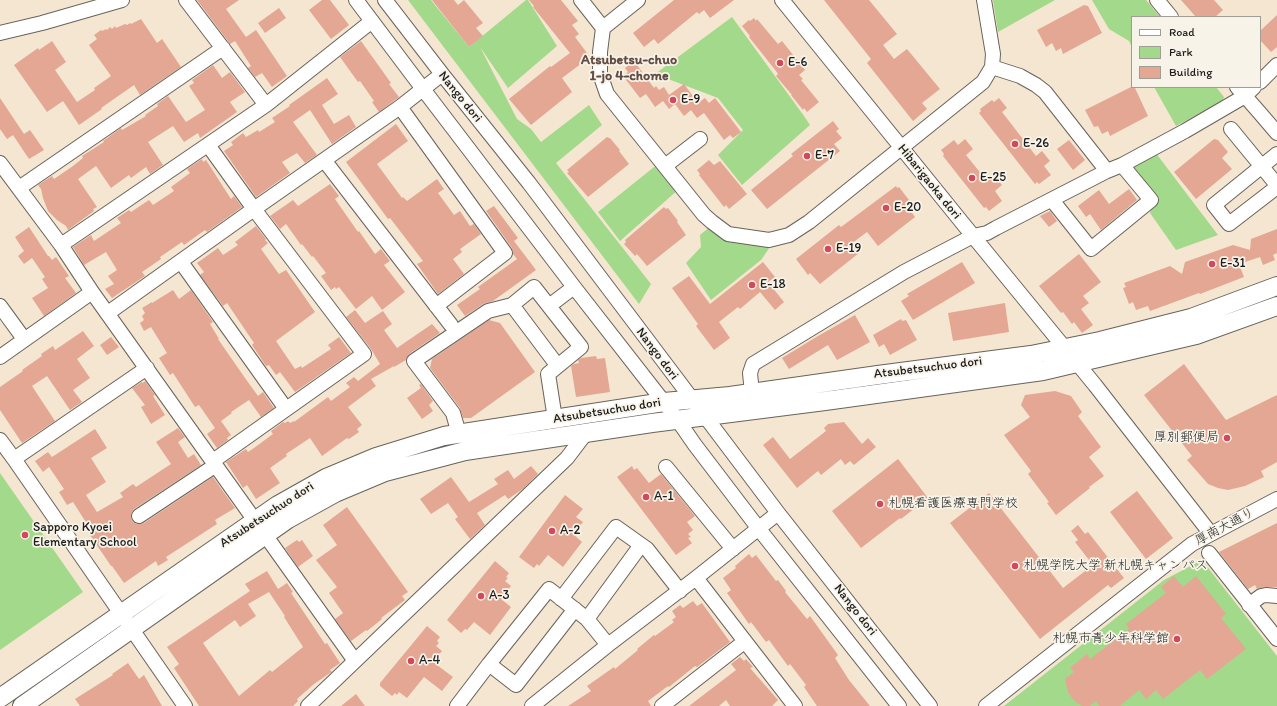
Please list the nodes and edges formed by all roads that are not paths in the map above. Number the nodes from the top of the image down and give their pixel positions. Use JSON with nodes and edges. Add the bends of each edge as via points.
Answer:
{"nodes":[{"id":1,"x":122,"y":0,"type":"edge"},
{"id":2,"x":186,"y":0,"type":"edge"},
{"id":3,"x":356,"y":0,"type":"edge"},
{"id":4,"x":385,"y":0,"type":"edge"},
{"id":5,"x":581,"y":0,"type":"edge"},
{"id":6,"x":638,"y":0,"type":"edge"},
{"id":7,"x":782,"y":0,"type":"edge"},
{"id":8,"x":984,"y":0,"type":"edge"},
{"id":9,"x":1157,"y":0,"type":"edge"},
{"id":10,"x":1170,"y":16,"type":"edge"},
{"id":11,"x":372,"y":21,"type":"junction"},
{"id":12,"x":603,"y":28,"type":"junction"},
{"id":13,"x":0,"y":33,"type":"edge"},
{"id":14,"x":223,"y":48,"type":"junction"},
{"id":15,"x":1277,"y":65,"type":"edge"},
{"id":16,"x":992,"y":67,"type":"junction"},
{"id":17,"x":442,"y":74,"type":"junction"},
{"id":18,"x":1261,"y":81,"type":"edge"},
{"id":19,"x":423,"y":89,"type":"junction"},
{"id":20,"x":1245,"y":90,"type":"edge"},
{"id":21,"x":266,"y":104,"type":"junction"},
{"id":22,"x":400,"y":107,"type":"junction"},
{"id":23,"x":1231,"y":129,"type":"dead end"},
{"id":24,"x":1277,"y":134,"type":"edge"},
{"id":25,"x":700,"y":138,"type":"dead end"},
{"id":26,"x":208,"y":145,"type":"junction"},
{"id":27,"x":902,"y":148,"type":"junction"},
{"id":28,"x":1277,"y":154,"type":"edge"},
{"id":29,"x":324,"y":160,"type":"junction"},
{"id":30,"x":0,"y":163,"type":"edge"},
{"id":31,"x":1122,"y":165,"type":"junction"},
{"id":32,"x":665,"y":166,"type":"junction"},
{"id":33,"x":1261,"y":166,"type":"junction"},
{"id":34,"x":1107,"y":171,"type":"junction"},
{"id":35,"x":1277,"y":186,"type":"edge"},
{"id":36,"x":19,"y":188,"type":"junction"},
{"id":37,"x":1052,"y":200,"type":"junction"},
{"id":38,"x":254,"y":209,"type":"junction"},
{"id":39,"x":972,"y":236,"type":"junction"},
{"id":40,"x":61,"y":245,"type":"junction"},
{"id":41,"x":181,"y":262,"type":"junction"},
{"id":42,"x":1277,"y":286,"type":"edge"},
{"id":43,"x":574,"y":287,"type":"junction"},
{"id":44,"x":92,"y":292,"type":"junction"},
{"id":45,"x":512,"y":305,"type":"junction"},
{"id":46,"x":0,"y":306,"type":"edge"},
{"id":47,"x":436,"y":306,"type":"junction"},
{"id":48,"x":549,"y":306,"type":"junction"},
{"id":49,"x":1277,"y":306,"type":"edge"},
{"id":50,"x":108,"y":313,"type":"junction"},
{"id":51,"x":451,"y":325,"type":"dead end"},
{"id":52,"x":24,"y":339,"type":"junction"},
{"id":53,"x":1065,"y":348,"type":"junction"},
{"id":54,"x":0,"y":357,"type":"edge"},
{"id":55,"x":1078,"y":363,"type":"junction"},
{"id":56,"x":557,"y":365,"type":"junction"},
{"id":57,"x":147,"y":368,"type":"junction"},
{"id":58,"x":752,"y":393,"type":"junction"},
{"id":59,"x":692,"y":399,"type":"junction"},
{"id":60,"x":664,"y":402,"type":"junction"},
{"id":61,"x":286,"y":409,"type":"junction"},
{"id":62,"x":704,"y":416,"type":"junction"},
{"id":63,"x":556,"y":419,"type":"junction"},
{"id":64,"x":677,"y":419,"type":"junction"},
{"id":65,"x":586,"y":433,"type":"junction"},
{"id":66,"x":459,"y":434,"type":"junction"},
{"id":67,"x":5,"y":450,"type":"edge"},
{"id":68,"x":214,"y":463,"type":"junction"},
{"id":69,"x":666,"y":467,"type":"dead end"},
{"id":70,"x":1277,"y":499,"type":"edge"},
{"id":71,"x":778,"y":513,"type":"junction"},
{"id":72,"x":139,"y":516,"type":"dead end"},
{"id":73,"x":254,"y":521,"type":"junction"},
{"id":74,"x":759,"y":529,"type":"junction"},
{"id":75,"x":1211,"y":534,"type":"junction"},
{"id":76,"x":264,"y":535,"type":"junction"},
{"id":77,"x":641,"y":545,"type":"junction"},
{"id":78,"x":733,"y":549,"type":"junction"},
{"id":79,"x":1208,"y":553,"type":"dead end"},
{"id":80,"x":696,"y":578,"type":"junction"},
{"id":81,"x":680,"y":591,"type":"junction"},
{"id":82,"x":1277,"y":596,"type":"edge"},
{"id":83,"x":561,"y":599,"type":"junction"},
{"id":84,"x":1250,"y":605,"type":"junction"},
{"id":85,"x":575,"y":609,"type":"junction"},
{"id":86,"x":122,"y":614,"type":"junction"},
{"id":87,"x":587,"y":619,"type":"junction"},
{"id":88,"x":132,"y":628,"type":"junction"},
{"id":89,"x":1276,"y":637,"type":"edge"},
{"id":90,"x":744,"y":642,"type":"junction"},
{"id":91,"x":608,"y":645,"type":"junction"},
{"id":92,"x":355,"y":661,"type":"junction"},
{"id":93,"x":489,"y":664,"type":"junction"},
{"id":94,"x":0,"y":698,"type":"edge"},
{"id":95,"x":789,"y":704,"type":"edge"},
{"id":96,"x":22,"y":706,"type":"edge"},
{"id":97,"x":185,"y":706,"type":"edge"},
{"id":98,"x":308,"y":706,"type":"edge"},
{"id":99,"x":457,"y":706,"type":"edge"},
{"id":100,"x":532,"y":706,"type":"edge"},
{"id":101,"x":662,"y":706,"type":"edge"},
{"id":102,"x":899,"y":706,"type":"edge"},
{"id":103,"x":930,"y":706,"type":"edge"},
{"id":104,"x":986,"y":706,"type":"edge"}],
"edges":[{"from":1,"to":13,"type":"street"},
{"from":2,"to":14,"type":"street"},
{"from":3,"to":11,"type":"street","name":"Nango dori"},
{"from":4,"to":17,"type":"street","name":"Nango dori"},
{"from":5,"to":12,"type":"street"},
{"from":6,"to":12,"type":"street"},
{"from":7,"to":27,"type":"street","name":"Hibarigaoka dori"},
{"from":8,"to":16,"type":"street","via":[[993,54]]},
{"from":9,"to":10,"type":"street"},
{"from":11,"to":19,"type":"street","name":"Nango dori"},
{"from":11,"to":21,"type":"street"},
{"from":12,"to":32,"type":"street","via":[[600,74],[607,94]]},
{"from":14,"to":21,"type":"street"},
{"from":14,"to":36,"type":"street"},
{"from":15,"to":18,"type":"street"},
{"from":16,"to":27,"type":"street","via":[[983,82]]},
{"from":16,"to":34,"type":"street","via":[[1020,76],[1045,92]]},
{"from":17,"to":19,"type":"street"},
{"from":17,"to":59,"type":"street","name":"Nango dori","via":[[529,183]]},
{"from":19,"to":22,"type":"street"},
{"from":19,"to":43,"type":"street","name":"Nango dori"},
{"from":20,"to":24,"type":"street"},
{"from":20,"to":31,"type":"street","via":[[1185,132]]},
{"from":21,"to":26,"type":"street"},
{"from":22,"to":29,"type":"street"},
{"from":22,"to":47,"type":"street","via":[[506,253]]},
{"from":23,"to":33,"type":"street"},
{"from":25,"to":32,"type":"street"},
{"from":26,"to":38,"type":"street"},
{"from":26,"to":40,"type":"street"},
{"from":27,"to":32,"type":"street","via":[[809,222],[790,235],[769,240],[728,234],[704,215]]},
{"from":27,"to":39,"type":"street","name":"Hibarigaoka dori"},
{"from":28,"to":33,"type":"street"},
{"from":29,"to":38,"type":"street"},
{"from":29,"to":47,"type":"street"},
{"from":30,"to":36,"type":"street"},
{"from":31,"to":34,"type":"street"},
{"from":31,"to":37,"type":"street","via":[[1151,200],[1091,249]]},
{"from":33,"to":35,"type":"street"},
{"from":33,"to":35,"type":"street","via":[[1214,204],[1229,224]]},
{"from":34,"to":37,"type":"street"},
{"from":36,"to":40,"type":"street"},
{"from":37,"to":39,"type":"street","via":[[987,233]]},
{"from":38,"to":41,"type":"street"},
{"from":38,"to":61,"type":"street","via":[[364,354]]},
{"from":39,"to":53,"type":"street","name":"Hibarigaoka dori"},
{"from":39,"to":58,"type":"street","via":[[904,272],[753,364],[750,373]]},
{"from":40,"to":44,"type":"street"},
{"from":41,"to":50,"type":"street"},
{"from":41,"to":61,"type":"street"},
{"from":42,"to":53,"type":"main road","name":"Atsubetsuchuo dori","via":[[1191,318]]},
{"from":43,"to":48,"type":"street"},
{"from":43,"to":60,"type":"street","name":"Nango dori"},
{"from":44,"to":50,"type":"street"},
{"from":44,"to":52,"type":"street"},
{"from":45,"to":48,"type":"street","via":[[534,287]]},
{"from":45,"to":56,"type":"street"},
{"from":45,"to":66,"type":"street","via":[[488,311],[414,362],[453,413]]},
{"from":46,"to":52,"type":"street"},
{"from":47,"to":51,"type":"street"},
{"from":48,"to":56,"type":"street","via":[[581,347]]},
{"from":49,"to":55,"type":"main road","name":"Atsubetsuchuo dori","via":[[1196,335]]},
{"from":50,"to":57,"type":"street"},
{"from":52,"to":54,"type":"street"},
{"from":53,"to":55,"type":"street","name":"Hibarigaoka dori"},
{"from":53,"to":58,"type":"main road","name":"Atsubetsuchuo dori","via":[[1031,355]]},
{"from":55,"to":62,"type":"main road","name":"Atsubetsuchuo dori","via":[[1043,371]]},
{"from":55,"to":75,"type":"street","name":"Hibarigaoka dori"},
{"from":56,"to":63,"type":"street","via":[[548,374]]},
{"from":57,"to":67,"type":"street"},
{"from":57,"to":68,"type":"street"},
{"from":58,"to":59,"type":"main road","name":"Atsubetsuchuo dori"},
{"from":59,"to":60,"type":"main road","name":"Atsubetsuchuo dori"},
{"from":59,"to":62,"type":"street","name":"Nango dori"},
{"from":60,"to":63,"type":"main road","name":"Atsubetsuchuo dori"},
{"from":60,"to":64,"type":"street","name":"Nango dori"},
{"from":61,"to":68,"type":"street"},
{"from":62,"to":64,"type":"main road","name":"Atsubetsuchuo dori"},
{"from":62,"to":71,"type":"street","name":"Nango dori"},
{"from":63,"to":66,"type":"main road","name":"Atsubetsuchuo dori"},
{"from":64,"to":65,"type":"main road","name":"Atsubetsuchuo dori"},
{"from":64,"to":74,"type":"street","name":"Nango dori"},
{"from":65,"to":76,"type":"main road","name":"Atsubetsuchuo dori","via":[[465,450],[385,472],[335,493]]},
{"from":65,"to":92,"type":"street","via":[[567,458]]},
{"from":66,"to":73,"type":"main road","name":"Atsubetsuchuo dori","via":[[444,436],[376,457],[326,478]]},
{"from":67,"to":86,"type":"street"},
{"from":68,"to":72,"type":"street"},
{"from":68,"to":73,"type":"street"},
{"from":69,"to":78,"type":"street"},
{"from":70,"to":75,"type":"street","name":"厚南大通り"},
{"from":71,"to":74,"type":"street"},
{"from":71,"to":103,"type":"street","name":"Nango dori"},
{"from":73,"to":76,"type":"street"},
{"from":73,"to":86,"type":"main road","name":"Atsubetsuchuo dori"},
{"from":74,"to":78,"type":"street"},
{"from":74,"to":102,"type":"street","name":"Nango dori"},
{"from":75,"to":104,"type":"street","name":"厚南大通り","via":[[1192,544]]},
{"from":76,"to":88,"type":"main road","name":"Atsubetsuchuo dori"},
{"from":76,"to":92,"type":"street"},
{"from":77,"to":81,"type":"street"},
{"from":77,"to":83,"type":"street","via":[[616,527]]},
{"from":77,"to":87,"type":"street"},
{"from":78,"to":80,"type":"street"},
{"from":79,"to":84,"type":"street"},
{"from":80,"to":81,"type":"street"},
{"from":80,"to":90,"type":"street"},
{"from":81,"to":91,"type":"street"},
{"from":82,"to":84,"type":"street","via":[[1261,596]]},
{"from":83,"to":85,"type":"street"},
{"from":83,"to":93,"type":"street","via":[[549,589]]},
{"from":84,"to":89,"type":"street"},
{"from":85,"to":87,"type":"street"},
{"from":85,"to":93,"type":"street","via":[[516,685]]},
{"from":86,"to":88,"type":"street"},
{"from":86,"to":94,"type":"main road","name":"Atsubetsuchuo dori"},
{"from":87,"to":91,"type":"street"},
{"from":88,"to":96,"type":"main road","name":"Atsubetsuchuo dori"},
{"from":88,"to":97,"type":"street"},
{"from":90,"to":95,"type":"street"},
{"from":90,"to":101,"type":"street"},
{"from":91,"to":100,"type":"street"},
{"from":92,"to":98,"type":"street"},
{"from":93,"to":99,"type":"street"}]}
